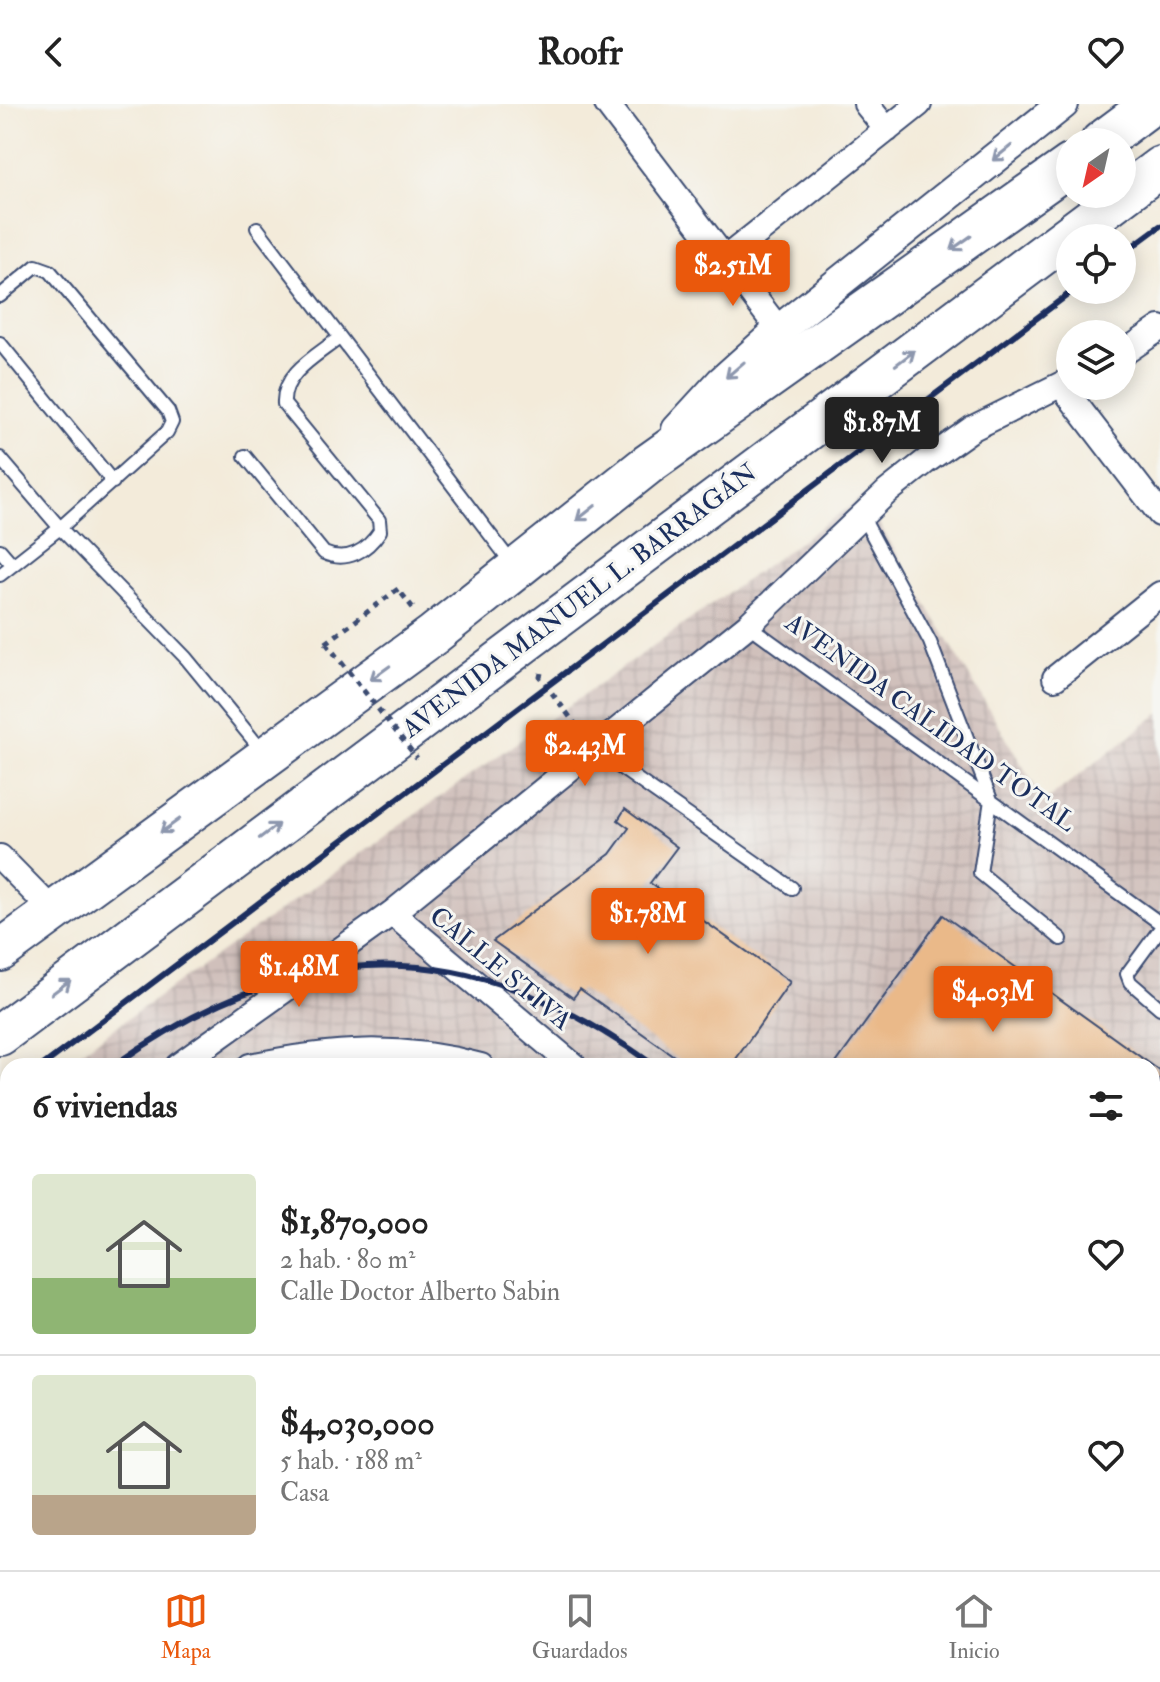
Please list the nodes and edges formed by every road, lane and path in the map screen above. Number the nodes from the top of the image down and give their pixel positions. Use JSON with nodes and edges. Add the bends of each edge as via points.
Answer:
{"nodes":[{"id":1,"x":607,"y":104,"type":"edge"},
{"id":2,"x":866,"y":104,"type":"edge"},
{"id":3,"x":919,"y":104,"type":"edge"},
{"id":4,"x":1063,"y":104,"type":"edge"},
{"id":5,"x":1152,"y":104,"type":"edge"},
{"id":6,"x":1120,"y":128,"type":"edge"},
{"id":7,"x":887,"y":130,"type":"junction"},
{"id":8,"x":1160,"y":167,"type":"edge"},
{"id":9,"x":1056,"y":175,"type":"edge"},
{"id":10,"x":257,"y":228,"type":"dead end"},
{"id":11,"x":726,"y":258,"type":"junction"},
{"id":12,"x":0,"y":296,"type":"edge"},
{"id":13,"x":1160,"y":328,"type":"edge"},
{"id":14,"x":779,"y":330,"type":"junction"},
{"id":15,"x":339,"y":338,"type":"junction"},
{"id":16,"x":0,"y":343,"type":"edge"},
{"id":17,"x":1136,"y":344,"type":"edge"},
{"id":18,"x":1056,"y":387,"type":"edge"},
{"id":19,"x":1077,"y":400,"type":"edge"},
{"id":20,"x":245,"y":456,"type":"dead end"},
{"id":21,"x":0,"y":458,"type":"edge"},
{"id":22,"x":647,"y":465,"type":"junction"},
{"id":23,"x":113,"y":482,"type":"junction"},
{"id":24,"x":1160,"y":514,"type":"edge"},
{"id":25,"x":862,"y":516,"type":"junction"},
{"id":26,"x":60,"y":528,"type":"junction"},
{"id":27,"x":0,"y":550,"type":"edge"},
{"id":28,"x":13,"y":565,"type":"junction"},
{"id":29,"x":516,"y":569,"type":"junction"},
{"id":30,"x":0,"y":575,"type":"edge"},
{"id":31,"x":398,"y":589,"type":"dead end"},
{"id":32,"x":1160,"y":594,"type":"edge"},
{"id":33,"x":748,"y":625,"type":"junction"},
{"id":34,"x":540,"y":677,"type":"dead end"},
{"id":35,"x":1055,"y":678,"type":"dead end"},
{"id":36,"x":594,"y":749,"type":"junction"},
{"id":37,"x":266,"y":756,"type":"junction"},
{"id":38,"x":417,"y":758,"type":"dead end"},
{"id":39,"x":991,"y":800,"type":"junction"},
{"id":40,"x":0,"y":857,"type":"edge"},
{"id":41,"x":792,"y":888,"type":"dead end"},
{"id":42,"x":53,"y":911,"type":"junction"},
{"id":43,"x":392,"y":913,"type":"junction"},
{"id":44,"x":1160,"y":923,"type":"edge"},
{"id":45,"x":1160,"y":929,"type":"edge"},
{"id":46,"x":1061,"y":939,"type":"dead end"},
{"id":47,"x":0,"y":951,"type":"edge"},
{"id":48,"x":1160,"y":1008,"type":"edge"},
{"id":49,"x":0,"y":1035,"type":"edge"},
{"id":50,"x":189,"y":1058,"type":"edge"},
{"id":51,"x":302,"y":1058,"type":"edge"},
{"id":52,"x":451,"y":1058,"type":"edge"},
{"id":53,"x":564,"y":1058,"type":"edge"}],
"edges":[{"from":1,"to":11,"type":"street"},
{"from":2,"to":7,"type":"street"},
{"from":3,"to":7,"type":"street"},
{"from":4,"to":14,"type":"street","one_way":true},
{"from":5,"to":6,"type":"highway"},
{"from":7,"to":11,"type":"street"},
{"from":49,"to":8,"type":"highway","name":"AVENIDA MANUEL L. BARRAGÁN","one_way":true},
{"from":9,"to":22,"type":"highway","one_way":true},
{"from":10,"to":15,"type":"lane"},
{"from":11,"to":14,"type":"street"},
{"from":12,"to":23,"type":"lane","via":[[36,266],[50,271],[168,411],[172,422],[167,432]]},
{"from":13,"to":17,"type":"street"},
{"from":14,"to":22,"type":"street","one_way":true,"via":[[721,382]]},
{"from":15,"to":20,"type":"lane","via":[[288,380],[284,404],[379,520],[374,540],[350,557],[324,553]]},
{"from":15,"to":29,"type":"lane"},
{"from":16,"to":23,"type":"lane"},
{"from":18,"to":25,"type":"street","via":[[973,428]]},
{"from":19,"to":24,"type":"street"},
{"from":21,"to":26,"type":"lane"},
{"from":22,"to":29,"type":"highway","one_way":true},
{"from":23,"to":26,"type":"lane"},
{"from":25,"to":33,"type":"street"},
{"from":25,"to":39,"type":"lane","via":[[930,642]]},
{"from":26,"to":28,"type":"lane"},
{"from":26,"to":37,"type":"lane","via":[[186,658]]},
{"from":27,"to":28,"type":"lane"},
{"from":28,"to":30,"type":"lane"},
{"from":29,"to":37,"type":"highway","one_way":true},
{"from":31,"to":38,"type":"path","bridge":true,"via":[[326,643]]},
{"from":32,"to":35,"type":"street"},
{"from":33,"to":36,"type":"street","name":"AVENIDA CALIDAD TOTAL"},
{"from":33,"to":39,"type":"lane","name":"AVENIDA CALIDAD TOTAL"},
{"from":34,"to":36,"type":"path"},
{"from":36,"to":41,"type":"lane"},
{"from":36,"to":43,"type":"street","name":"AVENIDA CALIDAD TOTAL"},
{"from":37,"to":42,"type":"highway","one_way":true},
{"from":39,"to":44,"type":"lane","name":"AVENIDA CALIDAD TOTAL"},
{"from":39,"to":46,"type":"lane","via":[[980,873]]},
{"from":40,"to":42,"type":"street"},
{"from":42,"to":47,"type":"highway"},
{"from":43,"to":50,"type":"street","name":"AVENIDA CALIDAD TOTAL"},
{"from":43,"to":53,"type":"street","name":"CALLE STIVA"},
{"from":45,"to":48,"type":"lane","via":[[1127,974]]},
{"from":51,"to":52,"type":"street","via":[[353,1050]]}]}
